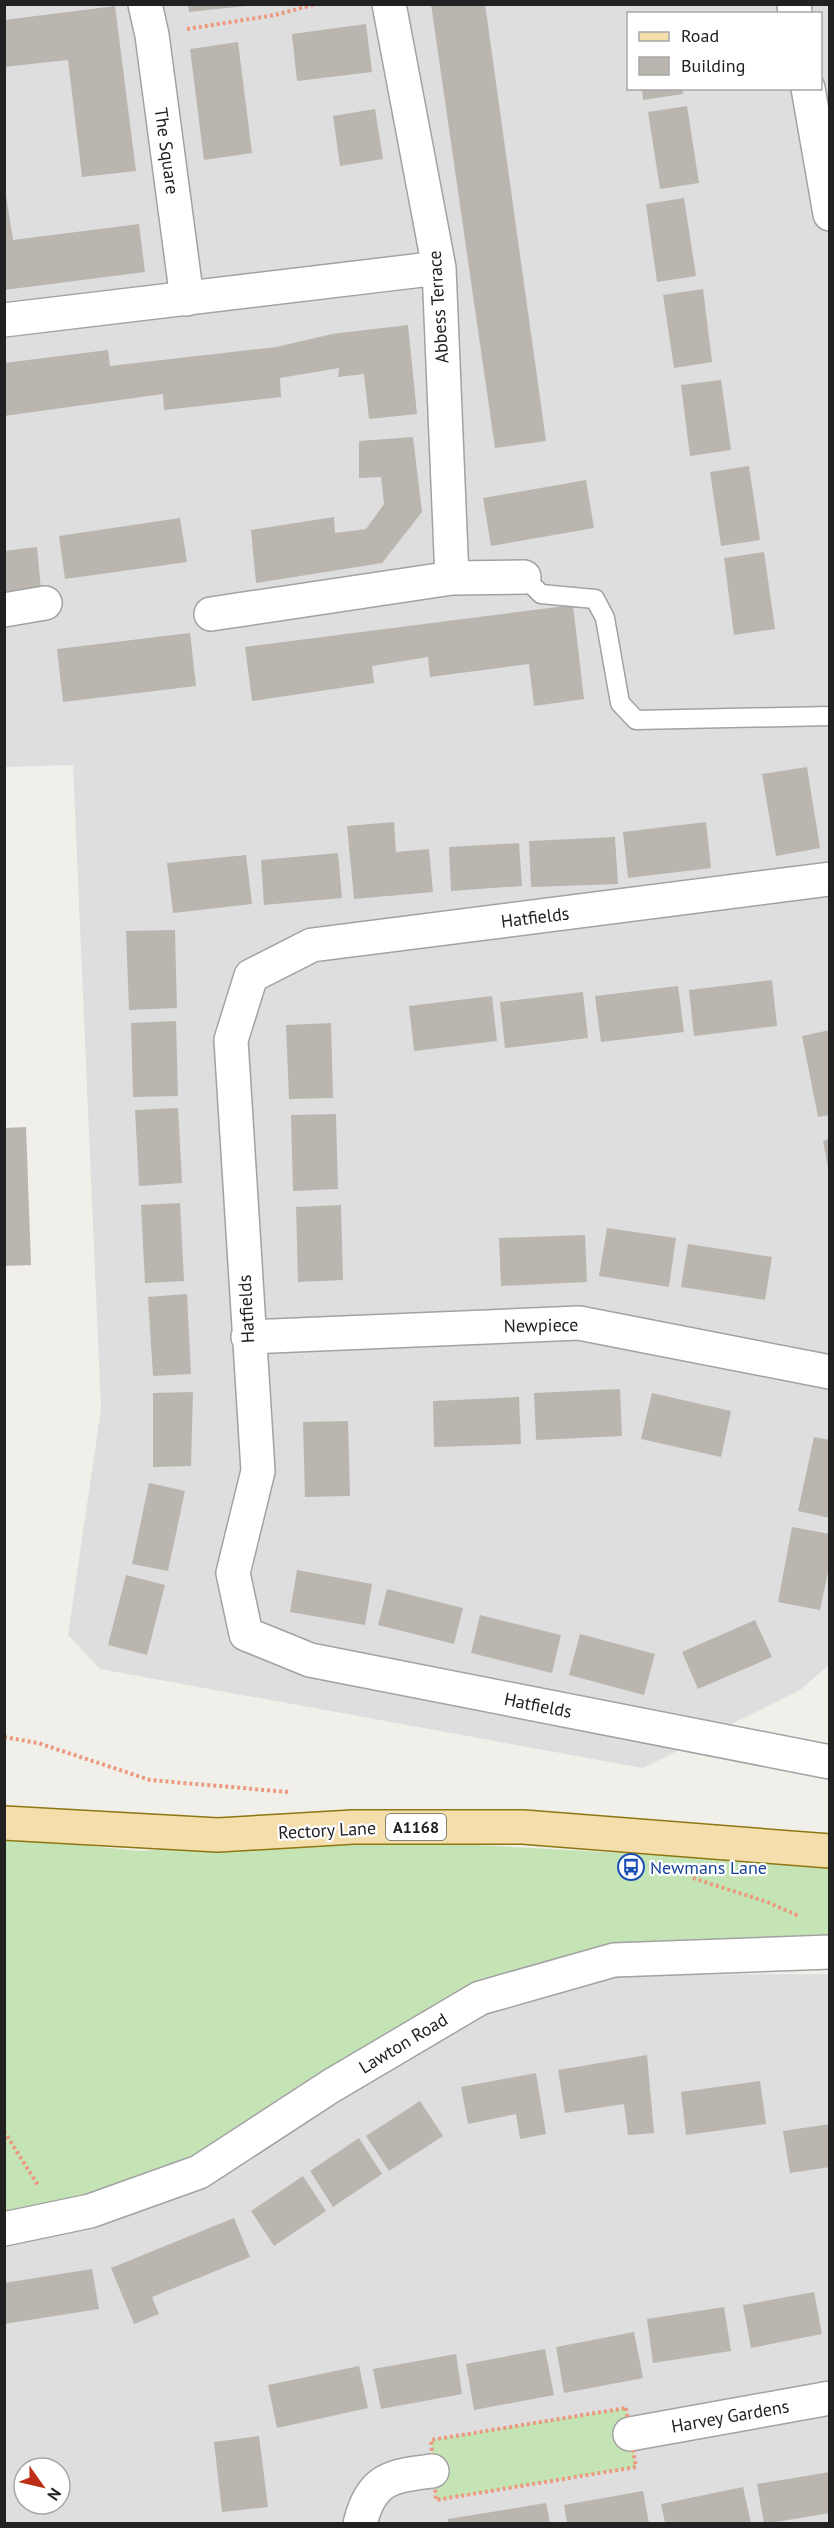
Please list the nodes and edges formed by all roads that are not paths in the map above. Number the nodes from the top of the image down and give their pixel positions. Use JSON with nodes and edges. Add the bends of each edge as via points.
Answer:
{"nodes":[{"id":1,"x":389,"y":4,"type":"edge"},
{"id":2,"x":148,"y":20,"type":"edge"},
{"id":3,"x":808,"y":90,"type":"edge"},
{"id":4,"x":830,"y":214,"type":"edge"},
{"id":5,"x":439,"y":268,"type":"junction"},
{"id":6,"x":187,"y":299,"type":"junction"},
{"id":7,"x":4,"y":320,"type":"edge"},
{"id":8,"x":524,"y":577,"type":"joint"},
{"id":9,"x":452,"y":579,"type":"junction"},
{"id":10,"x":45,"y":603,"type":"dead end"},
{"id":11,"x":4,"y":610,"type":"edge"},
{"id":12,"x":211,"y":614,"type":"dead end"},
{"id":13,"x":830,"y":716,"type":"edge"},
{"id":14,"x":830,"y":879,"type":"edge"},
{"id":15,"x":248,"y":1337,"type":"junction"},
{"id":16,"x":830,"y":1372,"type":"edge"},
{"id":17,"x":830,"y":1762,"type":"edge"},
{"id":18,"x":4,"y":1823,"type":"edge"},
{"id":19,"x":829,"y":1848,"type":"edge"},
{"id":20,"x":830,"y":1952,"type":"edge"},
{"id":21,"x":4,"y":2229,"type":"edge"},
{"id":22,"x":830,"y":2398,"type":"edge"},
{"id":23,"x":630,"y":2434,"type":"road end"},
{"id":24,"x":432,"y":2471,"type":"road end"},
{"id":25,"x":360,"y":2523,"type":"edge"}],
"edges":[{"from":1,"to":5,"type":"street","name":"Abbess Terrace"},
{"from":2,"to":6,"type":"street","name":"The Square"},
{"from":3,"to":4,"type":"street"},
{"from":5,"to":6,"type":"street"},
{"from":5,"to":9,"type":"street","name":"Abbess Terrace"},
{"from":6,"to":7,"type":"street"},
{"from":8,"to":9,"type":"street"},
{"from":8,"to":13,"type":"lane","via":[[541,594],[595,599],[605,618],[620,703],[636,720]]},
{"from":9,"to":12,"type":"street"},
{"from":10,"to":11,"type":"street"},
{"from":14,"to":15,"type":"street","name":"Hatfields","via":[[312,945],[251,976],[231,1040]]},
{"from":15,"to":16,"type":"street","name":"Newpiece","via":[[579,1323]]},
{"from":15,"to":17,"type":"street","name":"Hatfields","via":[[258,1471],[233,1574],[246,1634],[310,1660]]},
{"from":18,"to":19,"type":"main road","name":"Rectory Lane","number":"A1168","via":[[218,1835],[353,1827],[523,1827]]},
{"from":20,"to":21,"type":"street","name":"Lawton Road","via":[[614,1960],[480,1998],[332,2086],[199,2172],[90,2211]]},
{"from":22,"to":23,"type":"street","name":"Harvey Gardens"},
{"from":24,"to":25,"type":"street","via":[[392,2476],[366,2501]]}]}
